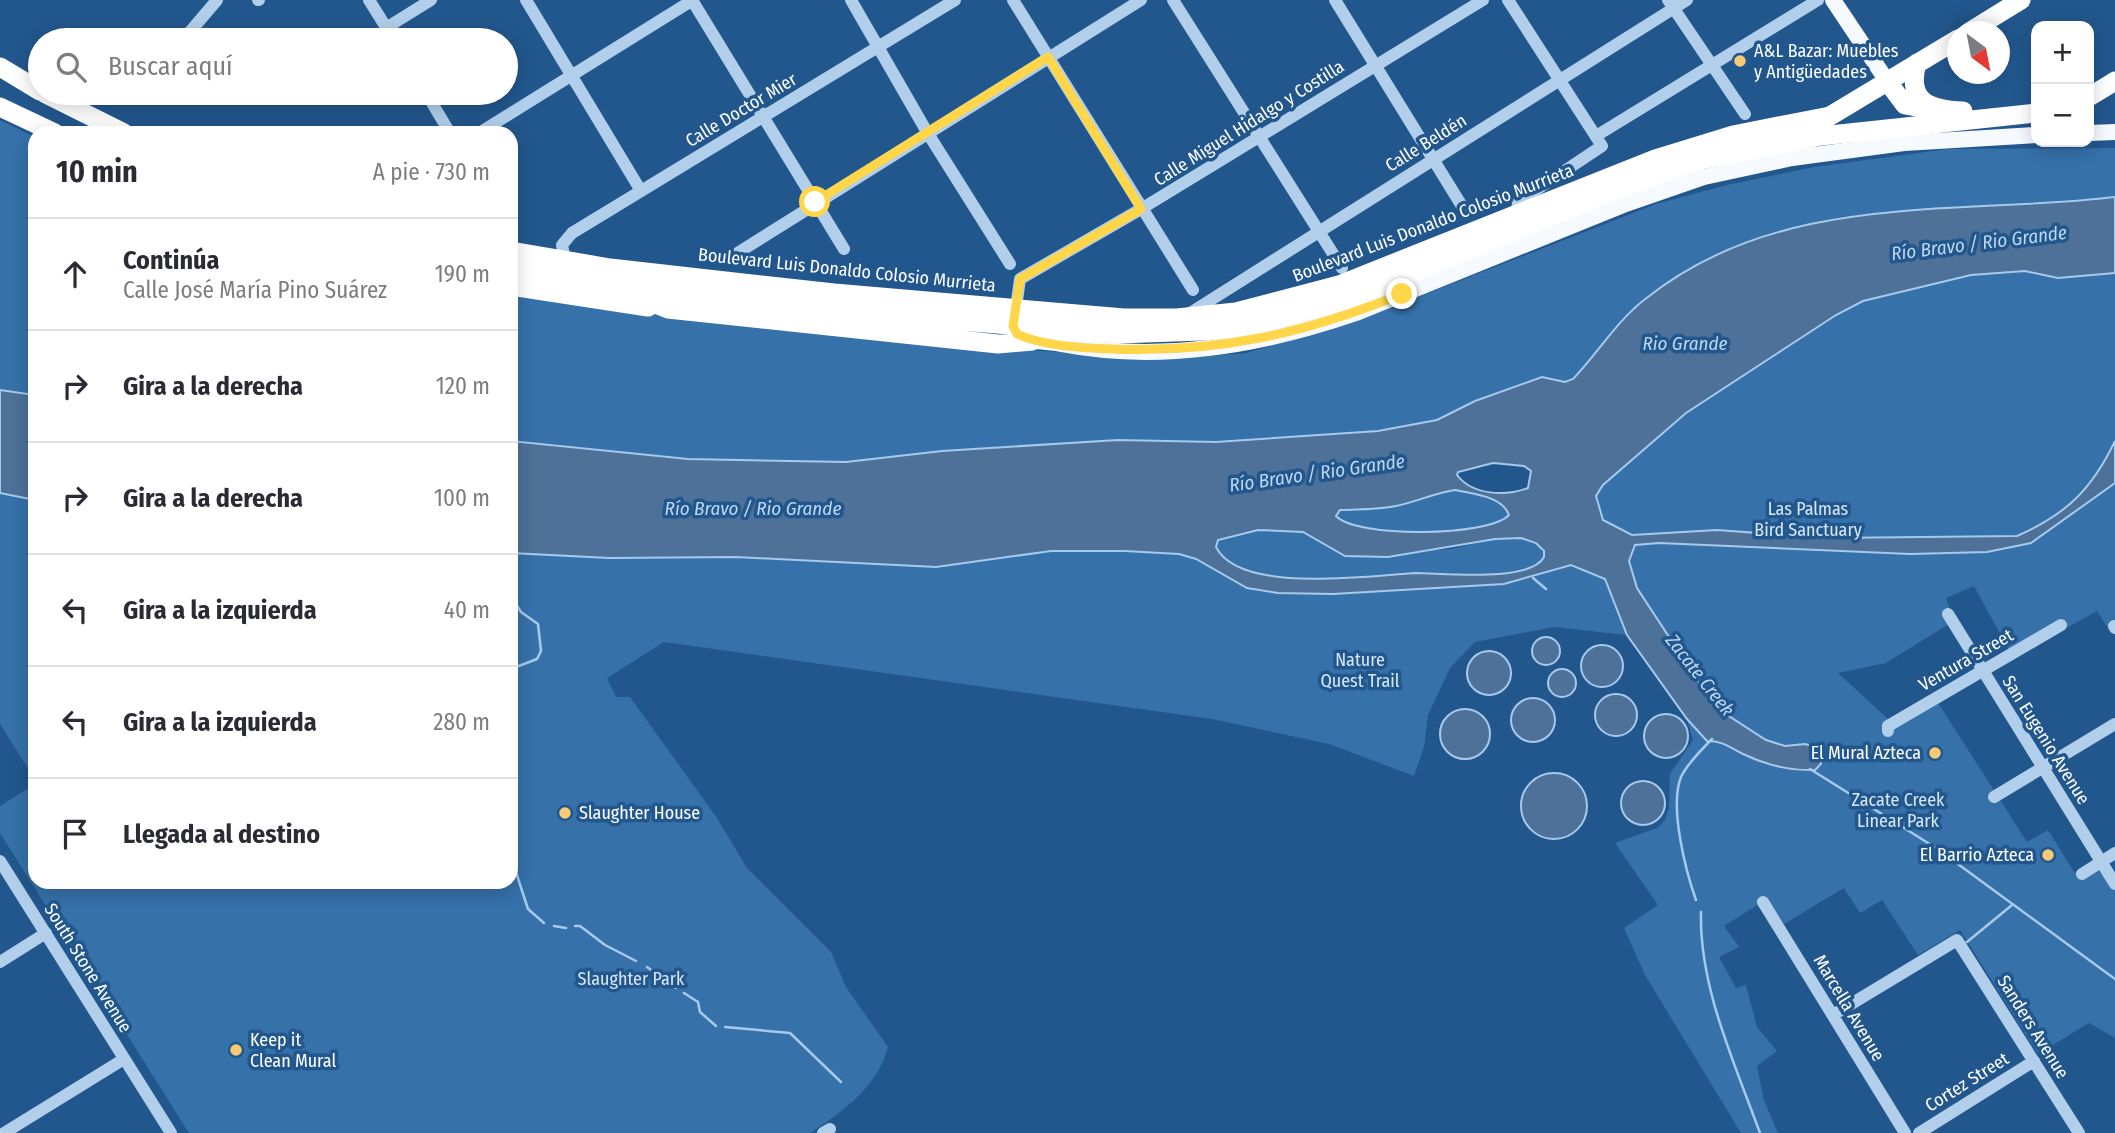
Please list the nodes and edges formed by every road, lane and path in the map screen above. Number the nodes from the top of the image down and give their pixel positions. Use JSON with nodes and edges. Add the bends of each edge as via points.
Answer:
{"nodes":[{"id":1,"x":217,"y":0,"type":"edge"},
{"id":2,"x":369,"y":0,"type":"edge"},
{"id":3,"x":431,"y":0,"type":"edge"},
{"id":4,"x":526,"y":0,"type":"edge"},
{"id":5,"x":692,"y":0,"type":"edge"},
{"id":6,"x":851,"y":0,"type":"edge"},
{"id":7,"x":955,"y":0,"type":"edge"},
{"id":8,"x":1013,"y":0,"type":"edge"},
{"id":9,"x":1140,"y":0,"type":"edge"},
{"id":10,"x":1173,"y":0,"type":"edge"},
{"id":11,"x":1335,"y":0,"type":"edge"},
{"id":12,"x":1508,"y":0,"type":"edge"},
{"id":13,"x":1687,"y":0,"type":"edge"},
{"id":14,"x":1818,"y":0,"type":"edge"},
{"id":15,"x":1833,"y":0,"type":"edge"},
{"id":16,"x":1474,"y":2,"type":"edge"},
{"id":17,"x":2009,"y":3,"type":"edge"},
{"id":18,"x":1671,"y":4,"type":"edge"},
{"id":19,"x":1984,"y":21,"type":"edge"},
{"id":20,"x":194,"y":28,"type":"edge"},
{"id":21,"x":386,"y":28,"type":"joint"},
{"id":22,"x":1947,"y":45,"type":"edge"},
{"id":23,"x":879,"y":46,"type":"junction"},
{"id":24,"x":1048,"y":57,"type":"junction"},
{"id":25,"x":1711,"y":63,"type":"junction"},
{"id":26,"x":1917,"y":64,"type":"junction"},
{"id":27,"x":1376,"y":65,"type":"junction"},
{"id":28,"x":0,"y":67,"type":"edge"},
{"id":29,"x":571,"y":75,"type":"junction"},
{"id":30,"x":1560,"y":80,"type":"junction"},
{"id":31,"x":1887,"y":81,"type":"junction"},
{"id":32,"x":2115,"y":81,"type":"edge"},
{"id":33,"x":28,"y":84,"type":"edge"},
{"id":34,"x":1865,"y":94,"type":"junction"},
{"id":35,"x":2094,"y":94,"type":"edge"},
{"id":36,"x":2115,"y":96,"type":"edge"},
{"id":37,"x":68,"y":105,"type":"edge"},
{"id":38,"x":433,"y":105,"type":"edge"},
{"id":39,"x":0,"y":107,"type":"edge"},
{"id":40,"x":2094,"y":107,"type":"edge"},
{"id":41,"x":1745,"y":114,"type":"dead end"},
{"id":42,"x":763,"y":116,"type":"junction"},
{"id":43,"x":2031,"y":116,"type":"edge"},
{"id":44,"x":2031,"y":116,"type":"edge"},
{"id":45,"x":1929,"y":120,"type":"junction"},
{"id":46,"x":40,"y":126,"type":"edge"},
{"id":47,"x":110,"y":126,"type":"edge"},
{"id":48,"x":446,"y":126,"type":"edge"},
{"id":49,"x":490,"y":126,"type":"edge"},
{"id":50,"x":927,"y":132,"type":"junction"},
{"id":51,"x":2115,"y":132,"type":"edge"},
{"id":52,"x":2094,"y":133,"type":"edge"},
{"id":53,"x":2031,"y":135,"type":"edge"},
{"id":54,"x":1258,"y":137,"type":"junction"},
{"id":55,"x":1599,"y":141,"type":"junction"},
{"id":56,"x":1758,"y":148,"type":"junction"},
{"id":57,"x":1433,"y":160,"type":"junction"},
{"id":58,"x":640,"y":191,"type":"junction"},
{"id":59,"x":815,"y":202,"type":"junction"},
{"id":60,"x":1141,"y":209,"type":"junction"},
{"id":61,"x":1465,"y":211,"type":"dead end"},
{"id":62,"x":1517,"y":215,"type":"junction"},
{"id":63,"x":1317,"y":231,"type":"junction"},
{"id":64,"x":844,"y":249,"type":"dead end"},
{"id":65,"x":518,"y":252,"type":"edge"},
{"id":66,"x":727,"y":259,"type":"dead end"},
{"id":67,"x":565,"y":260,"type":"junction"},
{"id":68,"x":1010,"y":264,"type":"dead end"},
{"id":69,"x":1342,"y":268,"type":"dead end"},
{"id":70,"x":518,"y":271,"type":"edge"},
{"id":71,"x":605,"y":284,"type":"junction"},
{"id":72,"x":518,"y":287,"type":"edge"},
{"id":73,"x":1193,"y":290,"type":"dead end"},
{"id":74,"x":668,"y":309,"type":"junction"},
{"id":75,"x":1015,"y":317,"type":"junction"},
{"id":76,"x":1184,"y":317,"type":"junction"},
{"id":77,"x":1033,"y":341,"type":"junction"},
{"id":78,"x":1948,"y":614,"type":"dead end"},
{"id":79,"x":2062,"y":625,"type":"dead end"},
{"id":80,"x":1983,"y":671,"type":"junction"},
{"id":81,"x":2115,"y":724,"type":"edge"},
{"id":82,"x":1888,"y":729,"type":"dead end"},
{"id":83,"x":2042,"y":767,"type":"junction"},
{"id":84,"x":1994,"y":797,"type":"dead end"},
{"id":85,"x":2115,"y":853,"type":"edge"},
{"id":86,"x":0,"y":861,"type":"edge"},
{"id":87,"x":2101,"y":862,"type":"junction"},
{"id":88,"x":2082,"y":874,"type":"dead end"},
{"id":89,"x":2115,"y":884,"type":"edge"},
{"id":90,"x":1763,"y":902,"type":"dead end"},
{"id":91,"x":46,"y":933,"type":"junction"},
{"id":92,"x":0,"y":962,"type":"edge"},
{"id":93,"x":1833,"y":1015,"type":"junction"},
{"id":94,"x":124,"y":1059,"type":"junction"},
{"id":95,"x":2034,"y":1061,"type":"junction"},
{"id":96,"x":4,"y":1133,"type":"edge"},
{"id":97,"x":171,"y":1133,"type":"edge"},
{"id":98,"x":1905,"y":1133,"type":"edge"},
{"id":99,"x":1919,"y":1133,"type":"edge"},
{"id":100,"x":2079,"y":1133,"type":"edge"}],
"edges":[{"from":1,"to":20,"type":"street"},
{"from":2,"to":21,"type":"street"},
{"from":3,"to":21,"type":"street"},
{"from":4,"to":29,"type":"street"},
{"from":5,"to":29,"type":"street"},
{"from":5,"to":42,"type":"street"},
{"from":6,"to":23,"type":"street"},
{"from":7,"to":23,"type":"street","name":"Calle Doctor Mier"},
{"from":8,"to":24,"type":"street"},
{"from":9,"to":24,"type":"street"},
{"from":10,"to":54,"type":"street"},
{"from":11,"to":27,"type":"street"},
{"from":12,"to":30,"type":"street"},
{"from":13,"to":18,"type":"street","name":"Calle Beldén"},
{"from":14,"to":25,"type":"street"},
{"from":15,"to":31,"type":"main road"},
{"from":16,"to":27,"type":"street","name":"Calle Miguel Hidalgo y Costilla"},
{"from":17,"to":19,"type":"highway"},
{"from":18,"to":25,"type":"street"},
{"from":18,"to":30,"type":"street","name":"Calle Beldén"},
{"from":22,"to":26,"type":"highway","name":"Boulevard Luis Donaldo Colosio Murrieta"},
{"from":23,"to":42,"type":"street","name":"Calle Doctor Mier"},
{"from":23,"to":50,"type":"street"},
{"from":24,"to":50,"type":"street"},
{"from":24,"to":60,"type":"street"},
{"from":25,"to":41,"type":"street"},
{"from":25,"to":55,"type":"street"},
{"from":26,"to":31,"type":"highway","name":"Boulevard Luis Donaldo Colosio Murrieta"},
{"from":26,"to":45,"type":"highway","via":[[1914,87]]},
{"from":27,"to":54,"type":"street","name":"Calle Miguel Hidalgo y Costilla"},
{"from":27,"to":57,"type":"street"},
{"from":28,"to":33,"type":"highway"},
{"from":29,"to":49,"type":"street"},
{"from":29,"to":58,"type":"street"},
{"from":30,"to":55,"type":"street"},
{"from":30,"to":57,"type":"street","name":"Calle Beldén"},
{"from":31,"to":34,"type":"highway","name":"Boulevard Luis Donaldo Colosio Murrieta"},
{"from":31,"to":45,"type":"highway","via":[[1905,105]]},
{"from":32,"to":35,"type":"highway"},
{"from":34,"to":56,"type":"highway","via":[[1860,111],[1846,122],[1775,138]]},
{"from":34,"to":62,"type":"highway","name":"Boulevard Luis Donaldo Colosio Murrieta","via":[[1819,119],[1698,145]]},
{"from":36,"to":40,"type":"highway"},
{"from":37,"to":47,"type":"highway"},
{"from":38,"to":48,"type":"street"},
{"from":39,"to":46,"type":"highway"},
{"from":42,"to":58,"type":"street","name":"Calle Doctor Mier"},
{"from":42,"to":59,"type":"street"},
{"from":43,"to":45,"type":"highway","name":"Boulevard Luis Donaldo Colosio Murrieta"},
{"from":44,"to":45,"type":"highway"},
{"from":45,"to":56,"type":"highway","name":"Boulevard Luis Donaldo Colosio Murrieta"},
{"from":50,"to":59,"type":"street"},
{"from":50,"to":68,"type":"street"},
{"from":51,"to":52,"type":"main road"},
{"from":53,"to":77,"type":"main road","via":[[1903,143],[1791,158],[1704,177],[1356,313],[1272,338],[1182,350],[1084,348]]},
{"from":54,"to":60,"type":"street","name":"Calle Miguel Hidalgo y Costilla"},
{"from":54,"to":63,"type":"street"},
{"from":55,"to":62,"type":"street","via":[[1518,202]]},
{"from":56,"to":75,"type":"highway","name":"Boulevard Luis Donaldo Colosio Murrieta","via":[[1657,174],[1402,278],[1247,327],[1145,334]]},
{"from":57,"to":61,"type":"street"},
{"from":57,"to":63,"type":"street","name":"Calle Beldén"},
{"from":58,"to":67,"type":"street","name":"Calle Doctor Mier","via":[[565,238]]},
{"from":59,"to":64,"type":"street"},
{"from":59,"to":66,"type":"street"},
{"from":60,"to":73,"type":"street"},
{"from":60,"to":75,"type":"street","name":"Calle Miguel Hidalgo y Costilla","via":[[1020,279]]},
{"from":62,"to":76,"type":"highway","name":"Boulevard Luis Donaldo Colosio Murrieta","via":[[1308,295],[1236,312]]},
{"from":63,"to":69,"type":"street"},
{"from":63,"to":76,"type":"street","name":"Calle Beldén"},
{"from":65,"to":67,"type":"highway","name":"Boulevard Luis Donaldo Colosio Murrieta"},
{"from":67,"to":75,"type":"highway","name":"Boulevard Luis Donaldo Colosio Murrieta"},
{"from":70,"to":71,"type":"highway","name":"Boulevard Luis Donaldo Colosio Murrieta"},
{"from":71,"to":74,"type":"highway"},
{"from":71,"to":75,"type":"highway","name":"Boulevard Luis Donaldo Colosio Murrieta"},
{"from":72,"to":74,"type":"highway"},
{"from":74,"to":77,"type":"highway","via":[[998,344]]},
{"from":75,"to":76,"type":"highway","name":"Boulevard Luis Donaldo Colosio Murrieta"},
{"from":75,"to":77,"type":"main road","via":[[1017,334]]},
{"from":78,"to":80,"type":"street","name":"San Eugenio Avenue"},
{"from":79,"to":80,"type":"street","name":"Ventura Street"},
{"from":80,"to":82,"type":"street","name":"Ventura Street"},
{"from":80,"to":83,"type":"street","name":"San Eugenio Avenue"},
{"from":81,"to":83,"type":"street"},
{"from":83,"to":84,"type":"street"},
{"from":83,"to":87,"type":"street","name":"San Eugenio Avenue"},
{"from":85,"to":87,"type":"street"},
{"from":86,"to":91,"type":"street","name":"South Stone Avenue"},
{"from":87,"to":88,"type":"street"},
{"from":87,"to":89,"type":"street","name":"San Eugenio Avenue"},
{"from":90,"to":93,"type":"street","name":"Marcella Avenue"},
{"from":91,"to":92,"type":"street"},
{"from":91,"to":94,"type":"street","name":"South Stone Avenue"},
{"from":93,"to":95,"type":"street","name":"Sanders Avenue","via":[[1957,940]]},
{"from":93,"to":98,"type":"street","name":"Marcella Avenue"},
{"from":94,"to":96,"type":"street"},
{"from":94,"to":97,"type":"street","name":"South Stone Avenue"},
{"from":95,"to":99,"type":"street","name":"Cortez Street"},
{"from":95,"to":100,"type":"street","name":"Sanders Avenue"}]}
